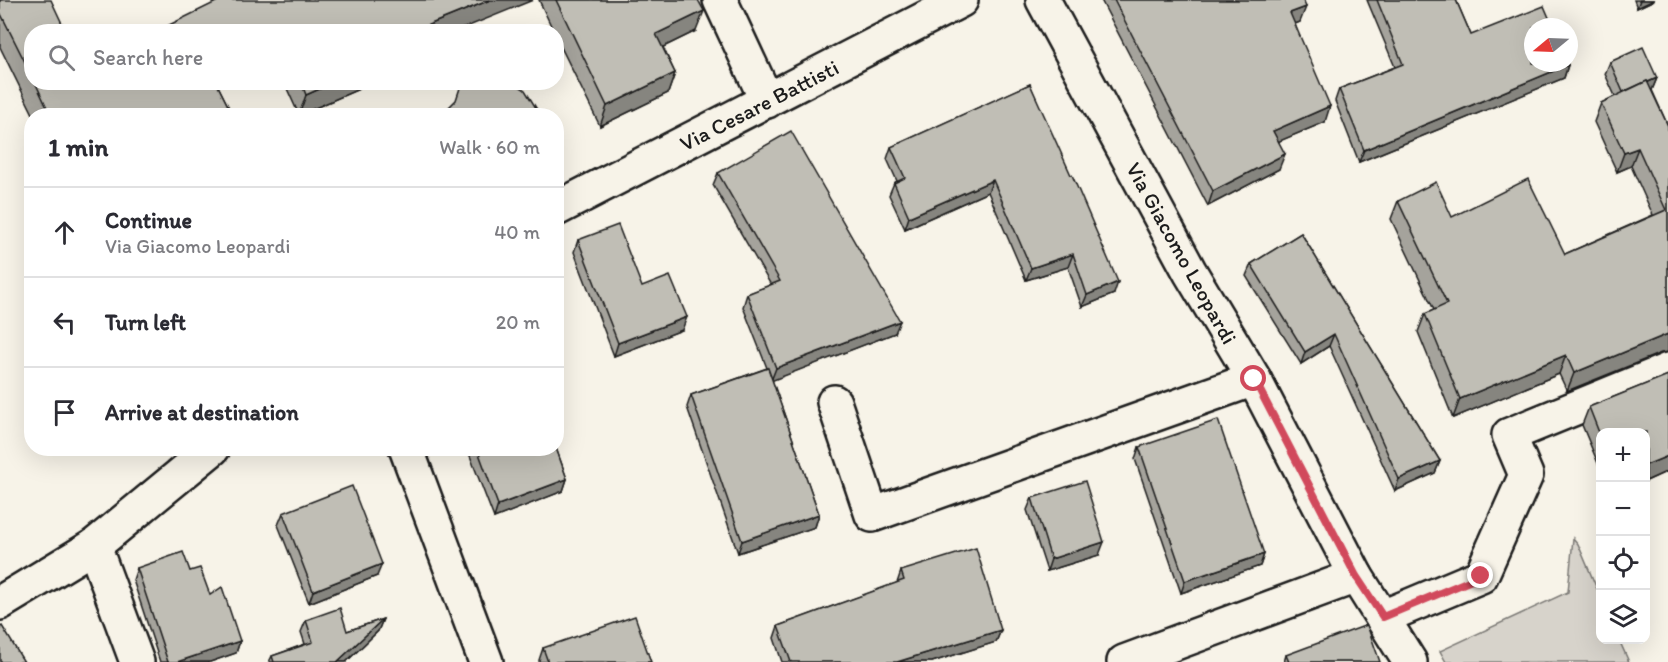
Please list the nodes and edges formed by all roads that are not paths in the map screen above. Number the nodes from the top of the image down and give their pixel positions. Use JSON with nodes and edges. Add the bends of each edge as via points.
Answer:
{"nodes":[{"id":1,"x":720,"y":0,"type":"edge"},
{"id":2,"x":961,"y":0,"type":"edge"},
{"id":3,"x":1043,"y":0,"type":"edge"},
{"id":4,"x":766,"y":101,"type":"junction"},
{"id":5,"x":564,"y":205,"type":"edge"},
{"id":6,"x":1668,"y":370,"type":"edge"},
{"id":7,"x":1254,"y":379,"type":"junction"},
{"id":8,"x":834,"y":402,"type":"dead end"},
{"id":9,"x":203,"y":456,"type":"edge"},
{"id":10,"x":409,"y":456,"type":"edge"},
{"id":11,"x":94,"y":546,"type":"junction"},
{"id":12,"x":1356,"y":576,"type":"junction"},
{"id":13,"x":0,"y":603,"type":"edge"},
{"id":14,"x":1383,"y":617,"type":"junction"},
{"id":15,"x":137,"y":662,"type":"edge"},
{"id":16,"x":486,"y":662,"type":"edge"},
{"id":17,"x":1124,"y":662,"type":"edge"},
{"id":18,"x":1410,"y":662,"type":"edge"}],
"edges":[{"from":1,"to":4,"type":"street"},
{"from":2,"to":4,"type":"street","name":"Via Cesare Battisti"},
{"from":3,"to":7,"type":"street","name":"Via Giacomo Leopardi","via":[[1190,272]]},
{"from":4,"to":5,"type":"street","name":"Via Cesare Battisti"},
{"from":6,"to":14,"type":"street","via":[[1509,435],[1526,475],[1481,576]]},
{"from":7,"to":8,"type":"street","via":[[872,515]]},
{"from":7,"to":12,"type":"street","name":"Via Giacomo Leopardi"},
{"from":9,"to":11,"type":"street"},
{"from":10,"to":16,"type":"street"},
{"from":11,"to":13,"type":"street"},
{"from":11,"to":15,"type":"street"},
{"from":12,"to":14,"type":"street","name":"Via Giacomo Leopardi"},
{"from":12,"to":17,"type":"street"},
{"from":14,"to":18,"type":"street","name":"Via Giacomo Leopardi"}]}
